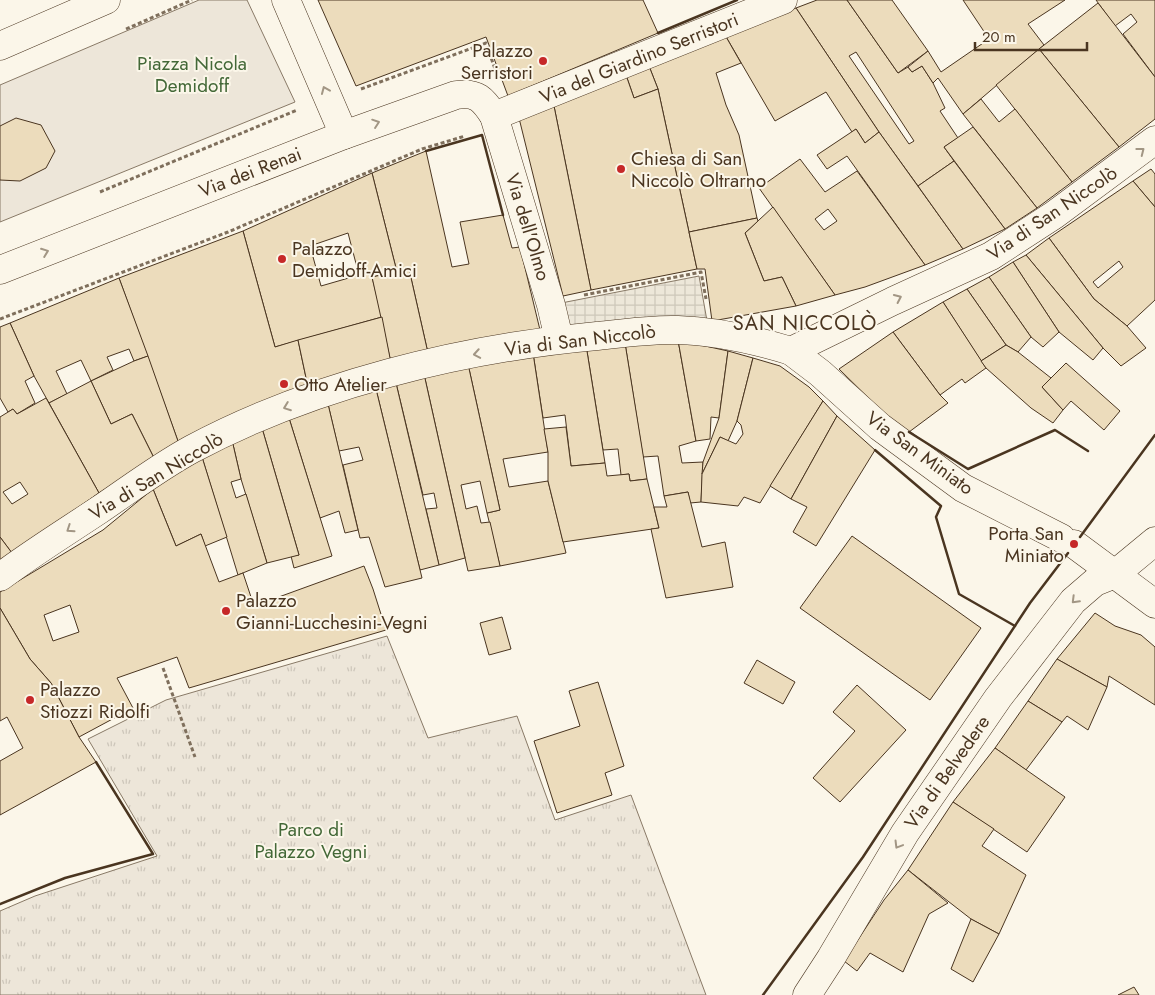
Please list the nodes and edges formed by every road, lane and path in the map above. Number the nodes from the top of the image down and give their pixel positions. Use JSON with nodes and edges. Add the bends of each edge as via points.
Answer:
{"nodes":[{"id":1,"x":106,"y":0,"type":"edge"},
{"id":2,"x":286,"y":0,"type":"edge"},
{"id":3,"x":783,"y":0,"type":"edge"},
{"id":4,"x":0,"y":46,"type":"edge"},
{"id":5,"x":303,"y":108,"type":"dead end"},
{"id":6,"x":494,"y":116,"type":"junction"},
{"id":7,"x":344,"y":135,"type":"junction"},
{"id":8,"x":469,"y":135,"type":"dead end"},
{"id":9,"x":1155,"y":140,"type":"edge"},
{"id":10,"x":92,"y":195,"type":"dead end"},
{"id":11,"x":0,"y":270,"type":"edge"},
{"id":12,"x":579,"y":296,"type":"dead end"},
{"id":13,"x":708,"y":308,"type":"dead end"},
{"id":14,"x":0,"y":318,"type":"edge"},
{"id":15,"x":560,"y":339,"type":"junction"},
{"id":16,"x":792,"y":351,"type":"junction"},
{"id":17,"x":1155,"y":541,"type":"edge"},
{"id":18,"x":1115,"y":574,"type":"junction"},
{"id":19,"x":0,"y":577,"type":"edge"},
{"id":20,"x":1155,"y":604,"type":"edge"},
{"id":21,"x":163,"y":668,"type":"dead end"},
{"id":22,"x":195,"y":757,"type":"dead end"},
{"id":23,"x":807,"y":995,"type":"edge"}],
"edges":[{"from":1,"to":4,"type":"street"},
{"from":7,"to":2,"type":"street","one_way":true},
{"from":3,"to":6,"type":"street","name":"Via del Giardino Serristori"},
{"from":5,"to":10,"type":"path"},
{"from":7,"to":6,"type":"street","name":"Via dei Renai","one_way":true,"via":[[456,95],[469,94],[479,98]]},
{"from":6,"to":15,"type":"street","name":"Via dell'Olmo"},
{"from":11,"to":7,"type":"street","name":"Via dei Renai","one_way":true},
{"from":8,"to":14,"type":"path","via":[[422,148],[228,232]]},
{"from":16,"to":9,"type":"street","name":"Via di San Niccolò","one_way":true,"via":[[991,256],[1054,215]]},
{"from":12,"to":13,"type":"path","via":[[701,272]]},
{"from":15,"to":16,"type":"street","name":"Via di San Niccolò","via":[[675,330],[709,332]]},
{"from":15,"to":19,"type":"street","name":"Via di San Niccolò","one_way":true,"via":[[453,358],[388,374],[323,393],[256,419],[191,450],[145,478]]},
{"from":16,"to":18,"type":"street","name":"Via San Miniato","via":[[880,428],[964,488],[1068,541]]},
{"from":17,"to":18,"type":"street","name":"Via di Belvedere"},
{"from":18,"to":20,"type":"street","name":"Via San Miniato"},
{"from":18,"to":23,"type":"street","name":"Via di Belvedere","one_way":true,"via":[[1095,582],[1073,601],[998,698],[905,833]]},
{"from":21,"to":22,"type":"path"}]}
